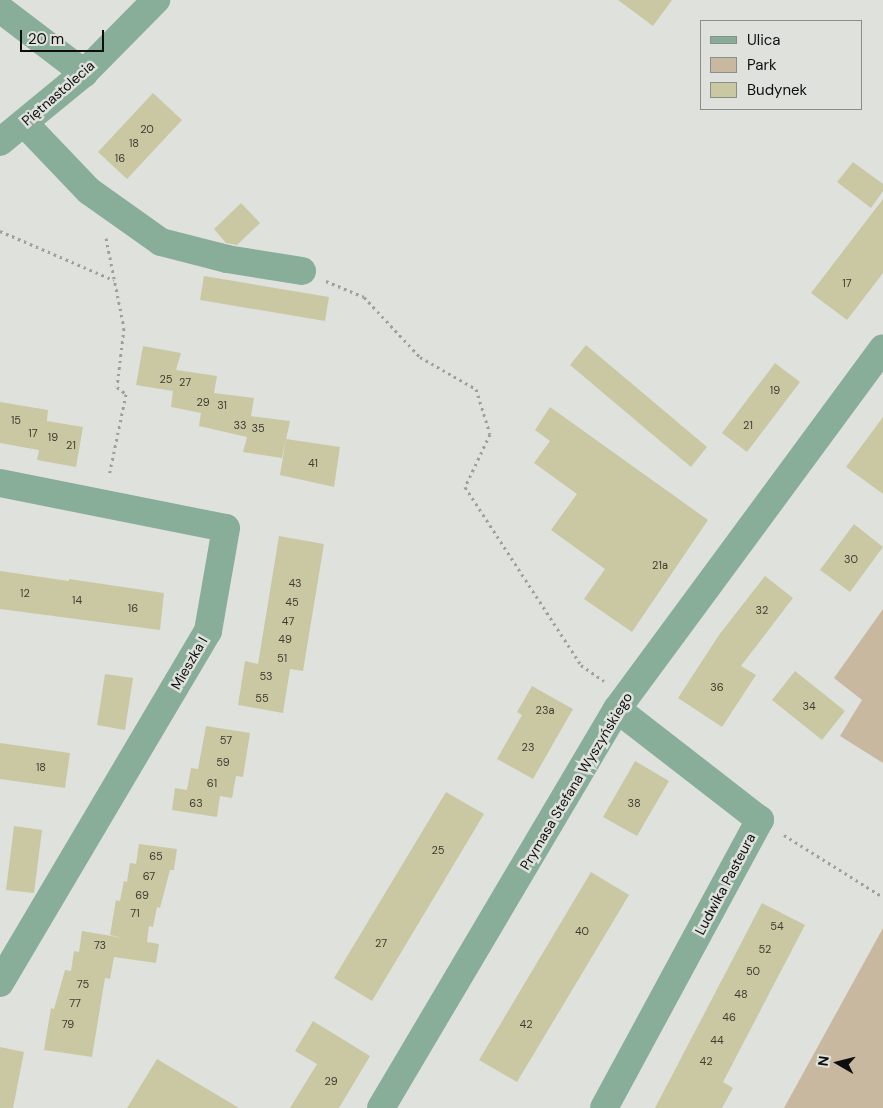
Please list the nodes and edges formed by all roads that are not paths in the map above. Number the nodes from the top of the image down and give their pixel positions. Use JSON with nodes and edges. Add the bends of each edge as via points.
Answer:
{"nodes":[{"id":1,"x":156,"y":0,"type":"edge"},
{"id":2,"x":0,"y":9,"type":"edge"},
{"id":3,"x":84,"y":73,"type":"junction"},
{"id":4,"x":24,"y":123,"type":"junction"},
{"id":5,"x":0,"y":142,"type":"edge"},
{"id":6,"x":302,"y":271,"type":"road end"},
{"id":7,"x":883,"y":348,"type":"edge"},
{"id":8,"x":0,"y":483,"type":"edge"},
{"id":9,"x":621,"y":703,"type":"junction"},
{"id":10,"x":0,"y":983,"type":"edge"},
{"id":11,"x":380,"y":1108,"type":"edge"},
{"id":12,"x":604,"y":1108,"type":"edge"}],
"edges":[{"from":1,"to":3,"type":"street","name":"Piętnastolecia"},
{"from":2,"to":3,"type":"street"},
{"from":3,"to":4,"type":"street","name":"Piętnastolecia"},
{"from":4,"to":5,"type":"street","name":"Piętnastolecia"},
{"from":4,"to":6,"type":"street","via":[[89,191],[161,242],[227,259]]},
{"from":7,"to":9,"type":"street","name":"Prymasa Stefana Wyszyńskiego"},
{"from":8,"to":10,"type":"street","name":"Mieszka I","via":[[226,528],[208,631]]},
{"from":9,"to":11,"type":"street","name":"Prymasa Stefana Wyszyńskiego"},
{"from":9,"to":12,"type":"street","name":"Ludwika Pasteura","via":[[760,820]]}]}
